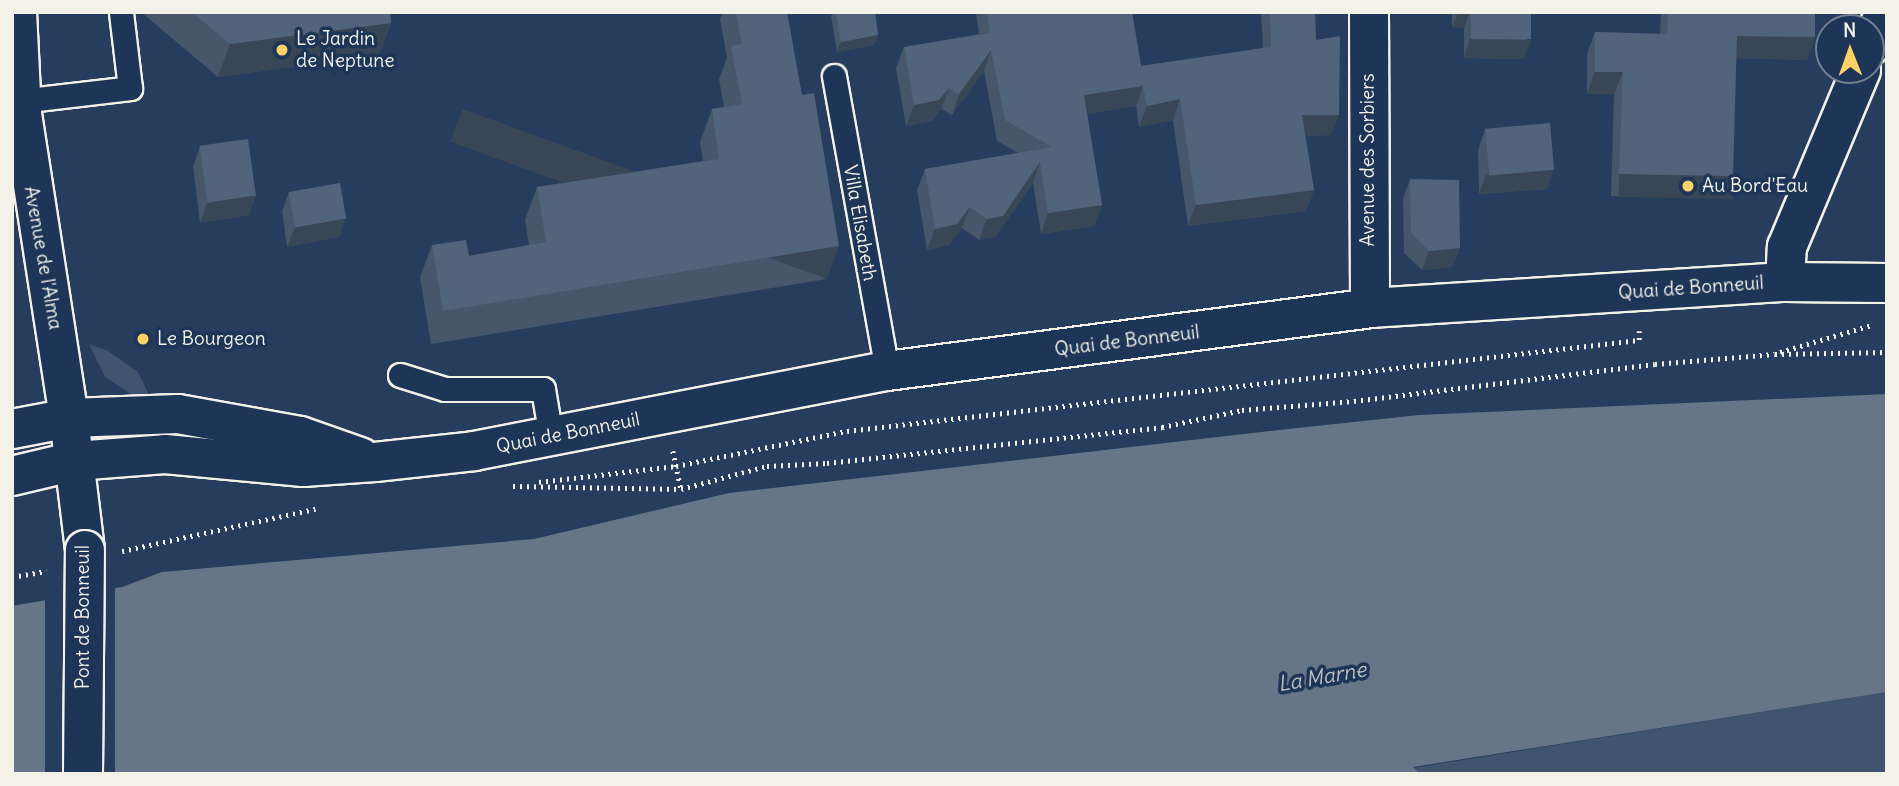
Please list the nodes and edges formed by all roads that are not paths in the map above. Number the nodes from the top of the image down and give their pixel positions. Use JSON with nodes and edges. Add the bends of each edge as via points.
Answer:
{"nodes":[{"id":1,"x":17,"y":12,"type":"edge"},
{"id":2,"x":121,"y":12,"type":"edge"},
{"id":3,"x":1369,"y":12,"type":"edge"},
{"id":4,"x":834,"y":76,"type":"dead end"},
{"id":5,"x":1855,"y":84,"type":"edge"},
{"id":6,"x":20,"y":101,"type":"junction"},
{"id":7,"x":1785,"y":282,"type":"junction"},
{"id":8,"x":1887,"y":283,"type":"edge"},
{"id":9,"x":1370,"y":307,"type":"junction"},
{"id":10,"x":887,"y":371,"type":"junction"},
{"id":11,"x":400,"y":375,"type":"dead end"},
{"id":12,"x":69,"y":418,"type":"junction"},
{"id":13,"x":12,"y":429,"type":"edge"},
{"id":14,"x":551,"y":437,"type":"junction"},
{"id":15,"x":75,"y":461,"type":"junction"},
{"id":16,"x":375,"y":462,"type":"junction"},
{"id":17,"x":12,"y":476,"type":"edge"},
{"id":18,"x":83,"y":774,"type":"edge"}],
"edges":[{"from":1,"to":6,"type":"street","name":"Avenue de l'Alma"},
{"from":2,"to":6,"type":"lane","via":[[130,88]]},
{"from":3,"to":9,"type":"street","name":"Avenue des Sorbiers"},
{"from":4,"to":10,"type":"lane","name":"Villa Elisabeth"},
{"from":5,"to":7,"type":"street","via":[[1787,247]]},
{"from":6,"to":12,"type":"street","name":"Avenue de l'Alma"},
{"from":7,"to":8,"type":"street","name":"Quai de Bonneuil"},
{"from":7,"to":9,"type":"street","name":"Quai de Bonneuil"},
{"from":9,"to":10,"type":"street","name":"Quai de Bonneuil"},
{"from":10,"to":14,"type":"street","name":"Quai de Bonneuil"},
{"from":11,"to":14,"type":"lane","via":[[445,389],[543,389]]},
{"from":12,"to":13,"type":"street","name":"Quai de Bonneuil"},
{"from":12,"to":15,"type":"street","name":"Avenue de l'Alma"},
{"from":12,"to":16,"type":"street","name":"Quai de Bonneuil","via":[[178,414],[300,436]]},
{"from":14,"to":16,"type":"street","name":"Quai de Bonneuil"},
{"from":15,"to":16,"type":"street","name":"Quai de Bonneuil","via":[[165,454],[303,467]]},
{"from":15,"to":17,"type":"street","name":"Quai de Bonneuil"},
{"from":15,"to":18,"type":"street","name":"Pont de Bonneuil","bridge":true,"via":[[99,552]]}]}
